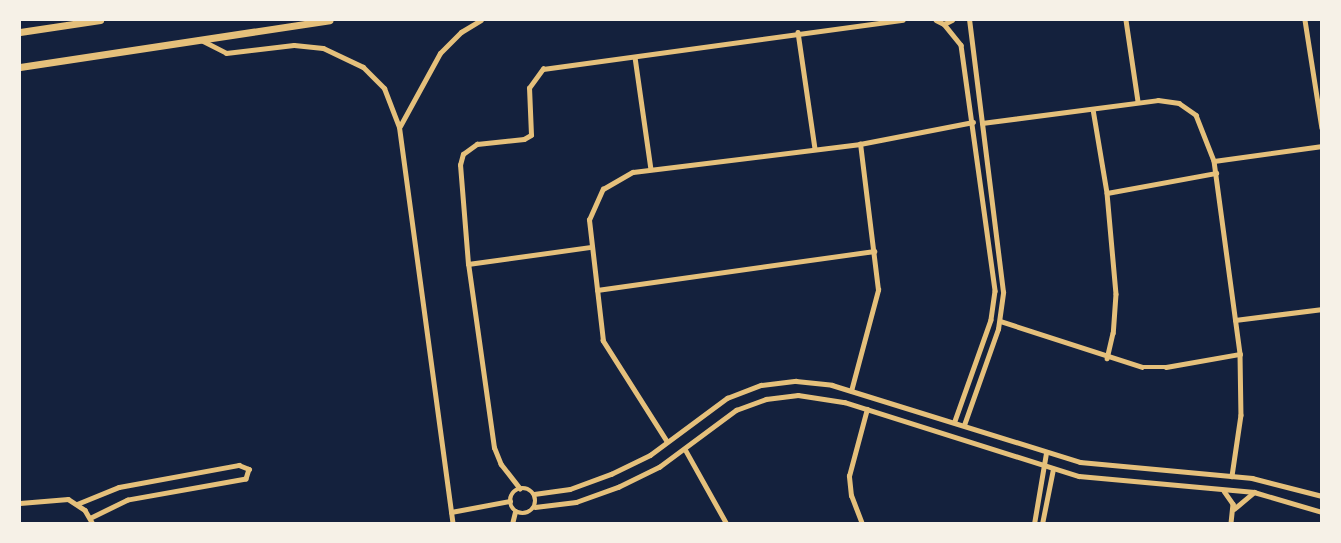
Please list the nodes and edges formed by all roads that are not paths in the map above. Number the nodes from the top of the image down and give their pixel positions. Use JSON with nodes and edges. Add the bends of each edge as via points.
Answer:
{"nodes":[{"id":1,"x":100,"y":20,"type":"edge"},
{"id":2,"x":329,"y":20,"type":"edge"},
{"id":3,"x":482,"y":20,"type":"edge"},
{"id":4,"x":903,"y":20,"type":"edge"},
{"id":5,"x":936,"y":20,"type":"edge"},
{"id":6,"x":952,"y":20,"type":"edge"},
{"id":7,"x":969,"y":20,"type":"edge"},
{"id":8,"x":1126,"y":20,"type":"edge"},
{"id":9,"x":1305,"y":20,"type":"edge"},
{"id":10,"x":944,"y":24,"type":"junction"},
{"id":11,"x":20,"y":32,"type":"edge"},
{"id":12,"x":798,"y":32,"type":"junction"},
{"id":13,"x":199,"y":39,"type":"junction"},
{"id":14,"x":635,"y":57,"type":"junction"},
{"id":15,"x":20,"y":67,"type":"edge"},
{"id":16,"x":1138,"y":101,"type":"junction"},
{"id":17,"x":1093,"y":109,"type":"junction"},
{"id":18,"x":973,"y":122,"type":"junction"},
{"id":19,"x":982,"y":123,"type":"junction"},
{"id":20,"x":399,"y":127,"type":"junction"},
{"id":21,"x":1322,"y":128,"type":"edge"},
{"id":22,"x":860,"y":144,"type":"junction"},
{"id":23,"x":1322,"y":146,"type":"edge"},
{"id":24,"x":814,"y":149,"type":"junction"},
{"id":25,"x":1214,"y":161,"type":"junction"},
{"id":26,"x":651,"y":169,"type":"junction"},
{"id":27,"x":1216,"y":173,"type":"junction"},
{"id":28,"x":1107,"y":193,"type":"junction"},
{"id":29,"x":591,"y":247,"type":"junction"},
{"id":30,"x":874,"y":251,"type":"junction"},
{"id":31,"x":468,"y":264,"type":"junction"},
{"id":32,"x":597,"y":290,"type":"junction"},
{"id":33,"x":1322,"y":309,"type":"edge"},
{"id":34,"x":1235,"y":320,"type":"junction"},
{"id":35,"x":1000,"y":321,"type":"junction"},
{"id":36,"x":1240,"y":354,"type":"junction"},
{"id":37,"x":1107,"y":358,"type":"junction"},
{"id":38,"x":850,"y":391,"type":"junction"},
{"id":39,"x":867,"y":409,"type":"junction"},
{"id":40,"x":955,"y":421,"type":"junction"},
{"id":41,"x":964,"y":425,"type":"junction"},
{"id":42,"x":667,"y":442,"type":"junction"},
{"id":43,"x":685,"y":449,"type":"junction"},
{"id":44,"x":1046,"y":453,"type":"junction"},
{"id":45,"x":1043,"y":466,"type":"junction"},
{"id":46,"x":1053,"y":469,"type":"junction"},
{"id":47,"x":1232,"y":476,"type":"junction"},
{"id":48,"x":520,"y":489,"type":"junction"},
{"id":49,"x":1223,"y":490,"type":"junction"},
{"id":50,"x":1254,"y":492,"type":"junction"},
{"id":51,"x":534,"y":494,"type":"junction"},
{"id":52,"x":1322,"y":496,"type":"edge"},
{"id":53,"x":510,"y":501,"type":"junction"},
{"id":54,"x":20,"y":503,"type":"edge"},
{"id":55,"x":77,"y":504,"type":"junction"},
{"id":56,"x":535,"y":507,"type":"junction"},
{"id":57,"x":1234,"y":509,"type":"junction"},
{"id":58,"x":451,"y":512,"type":"junction"},
{"id":59,"x":515,"y":512,"type":"junction"},
{"id":60,"x":1322,"y":512,"type":"edge"},
{"id":61,"x":92,"y":521,"type":"edge"},
{"id":62,"x":453,"y":524,"type":"edge"},
{"id":63,"x":513,"y":524,"type":"edge"},
{"id":64,"x":727,"y":524,"type":"edge"},
{"id":65,"x":862,"y":524,"type":"edge"},
{"id":66,"x":1034,"y":524,"type":"edge"},
{"id":67,"x":1042,"y":524,"type":"edge"},
{"id":68,"x":1231,"y":524,"type":"edge"}],
"edges":[{"from":1,"to":11,"type":"main road"},
{"from":2,"to":13,"type":"main road"},
{"from":3,"to":20,"type":"street","via":[[461,32],[440,53]]},
{"from":4,"to":12,"type":"street"},
{"from":5,"to":10,"type":"street"},
{"from":6,"to":10,"type":"street"},
{"from":7,"to":19,"type":"street"},
{"from":8,"to":16,"type":"street"},
{"from":9,"to":21,"type":"street"},
{"from":10,"to":18,"type":"street","via":[[961,45]]},
{"from":12,"to":14,"type":"street"},
{"from":12,"to":24,"type":"street"},
{"from":13,"to":15,"type":"main road"},
{"from":13,"to":20,"type":"street","via":[[226,53],[294,45],[337,53],[374,75],[390,101]]},
{"from":14,"to":26,"type":"street"},
{"from":14,"to":31,"type":"street","via":[[543,69],[529,88],[531,135],[524,140],[477,144],[463,154],[460,165]]},
{"from":16,"to":17,"type":"street"},
{"from":16,"to":25,"type":"street","via":[[1169,100],[1188,108],[1202,124]]},
{"from":17,"to":19,"type":"street"},
{"from":17,"to":28,"type":"street"},
{"from":18,"to":22,"type":"street"},
{"from":18,"to":40,"type":"street","via":[[995,291],[991,320]]},
{"from":19,"to":35,"type":"street","via":[[1002,277]]},
{"from":20,"to":58,"type":"street"},
{"from":22,"to":24,"type":"street"},
{"from":22,"to":30,"type":"street"},
{"from":23,"to":25,"type":"street"},
{"from":24,"to":26,"type":"street"},
{"from":25,"to":27,"type":"street"},
{"from":26,"to":29,"type":"street","via":[[617,178],[603,189],[589,220]]},
{"from":27,"to":28,"type":"street"},
{"from":27,"to":34,"type":"street"},
{"from":28,"to":37,"type":"street","via":[[1116,307]]},
{"from":29,"to":31,"type":"street"},
{"from":29,"to":32,"type":"street"},
{"from":30,"to":32,"type":"street"},
{"from":30,"to":38,"type":"street","via":[[876,305]]},
{"from":31,"to":48,"type":"street","via":[[494,448],[501,465]]},
{"from":32,"to":42,"type":"street","via":[[600,328],[608,353]]},
{"from":33,"to":34,"type":"street"},
{"from":34,"to":36,"type":"street"},
{"from":35,"to":37,"type":"street"},
{"from":35,"to":41,"type":"street"},
{"from":36,"to":37,"type":"street","via":[[1154,368]]},
{"from":36,"to":47,"type":"street","via":[[1241,404]]},
{"from":38,"to":40,"type":"street"},
{"from":38,"to":42,"type":"street","via":[[808,381],[761,385],[717,404]]},
{"from":39,"to":43,"type":"street","via":[[809,395],[766,399],[726,416]]},
{"from":39,"to":45,"type":"street"},
{"from":39,"to":65,"type":"street","via":[[849,476],[851,496]]},
{"from":40,"to":41,"type":"street"},
{"from":41,"to":44,"type":"street"},
{"from":42,"to":51,"type":"street","via":[[601,478],[570,489]]},
{"from":43,"to":56,"type":"street","via":[[649,472],[597,495]]},
{"from":43,"to":64,"type":"street"},
{"from":44,"to":45,"type":"street"},
{"from":44,"to":47,"type":"street","via":[[1119,469]]},
{"from":45,"to":46,"type":"street"},
{"from":45,"to":66,"type":"street"},
{"from":46,"to":49,"type":"street","via":[[1119,482]]},
{"from":46,"to":67,"type":"street"},
{"from":47,"to":52,"type":"street"},
{"from":48,"to":51,"type":"street"},
{"from":48,"to":53,"type":"street"},
{"from":49,"to":50,"type":"street"},
{"from":49,"to":57,"type":"street","via":[[1232,499]]},
{"from":50,"to":57,"type":"street"},
{"from":50,"to":60,"type":"street"},
{"from":51,"to":56,"type":"street"},
{"from":53,"to":58,"type":"street"},
{"from":53,"to":59,"type":"street"},
{"from":54,"to":55,"type":"street","via":[[58,498]]},
{"from":55,"to":61,"type":"street"},
{"from":55,"to":61,"type":"street","via":[[118,487],[239,465],[249,469],[246,479],[128,500]]},
{"from":56,"to":59,"type":"street","via":[[526,514]]},
{"from":57,"to":68,"type":"street"},
{"from":58,"to":62,"type":"street"},
{"from":59,"to":63,"type":"street"}]}
